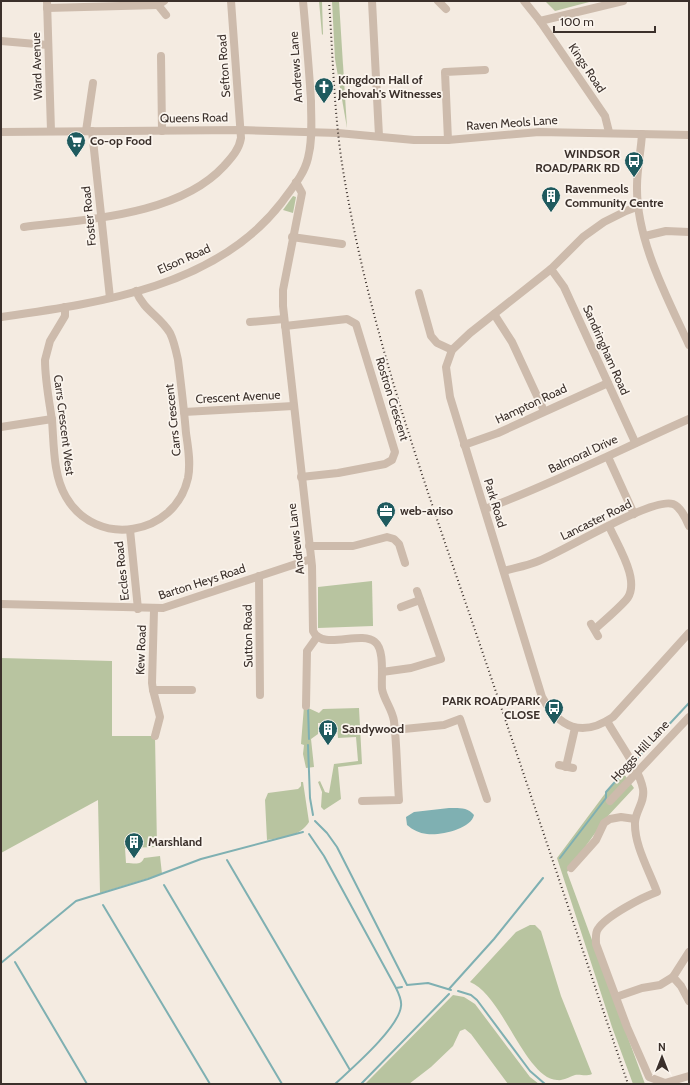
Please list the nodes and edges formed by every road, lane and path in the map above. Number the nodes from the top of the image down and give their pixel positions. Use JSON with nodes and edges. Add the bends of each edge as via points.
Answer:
{"nodes":[{"id":1,"x":231,"y":1,"type":"edge"},
{"id":2,"x":304,"y":1,"type":"edge"},
{"id":3,"x":372,"y":1,"type":"edge"},
{"id":4,"x":438,"y":1,"type":"edge"},
{"id":5,"x":524,"y":1,"type":"edge"},
{"id":6,"x":623,"y":1,"type":"edge"},
{"id":7,"x":161,"y":3,"type":"edge"},
{"id":8,"x":47,"y":4,"type":"edge"},
{"id":9,"x":446,"y":9,"type":"dead end"},
{"id":10,"x":166,"y":15,"type":"dead end"},
{"id":11,"x":540,"y":21,"type":"junction"},
{"id":12,"x":1,"y":41,"type":"edge"},
{"id":13,"x":48,"y":45,"type":"junction"},
{"id":14,"x":161,"y":56,"type":"dead end"},
{"id":15,"x":485,"y":70,"type":"dead end"},
{"id":16,"x":93,"y":83,"type":"dead end"},
{"id":17,"x":241,"y":130,"type":"junction"},
{"id":18,"x":51,"y":131,"type":"junction"},
{"id":19,"x":89,"y":131,"type":"junction"},
{"id":20,"x":162,"y":131,"type":"junction"},
{"id":21,"x":1,"y":132,"type":"edge"},
{"id":22,"x":312,"y":132,"type":"junction"},
{"id":23,"x":608,"y":132,"type":"junction"},
{"id":24,"x":338,"y":134,"type":"joint"},
{"id":25,"x":642,"y":134,"type":"junction"},
{"id":26,"x":689,"y":135,"type":"edge"},
{"id":27,"x":379,"y":136,"type":"junction"},
{"id":28,"x":448,"y":140,"type":"junction"},
{"id":29,"x":296,"y":182,"type":"junction"},
{"id":30,"x":639,"y":206,"type":"junction"},
{"id":31,"x":101,"y":217,"type":"junction"},
{"id":32,"x":24,"y":227,"type":"dead end"},
{"id":33,"x":689,"y":232,"type":"edge"},
{"id":34,"x":645,"y":236,"type":"junction"},
{"id":35,"x":292,"y":237,"type":"junction"},
{"id":36,"x":342,"y":244,"type":"dead end"},
{"id":37,"x":551,"y":269,"type":"junction"},
{"id":38,"x":136,"y":291,"type":"junction"},
{"id":39,"x":419,"y":293,"type":"dead end"},
{"id":40,"x":110,"y":298,"type":"junction"},
{"id":41,"x":65,"y":307,"type":"junction"},
{"id":42,"x":494,"y":314,"type":"junction"},
{"id":43,"x":1,"y":317,"type":"edge"},
{"id":44,"x":250,"y":322,"type":"dead end"},
{"id":45,"x":285,"y":322,"type":"junction"},
{"id":46,"x":689,"y":345,"type":"edge"},
{"id":47,"x":452,"y":350,"type":"junction"},
{"id":48,"x":608,"y":383,"type":"junction"},
{"id":49,"x":293,"y":406,"type":"junction"},
{"id":50,"x":544,"y":411,"type":"junction"},
{"id":51,"x":184,"y":412,"type":"junction"},
{"id":52,"x":52,"y":419,"type":"junction"},
{"id":53,"x":689,"y":419,"type":"edge"},
{"id":54,"x":1,"y":427,"type":"edge"},
{"id":55,"x":635,"y":442,"type":"junction"},
{"id":56,"x":464,"y":445,"type":"junction"},
{"id":57,"x":608,"y":457,"type":"junction"},
{"id":58,"x":301,"y":477,"type":"junction"},
{"id":59,"x":485,"y":509,"type":"junction"},
{"id":60,"x":634,"y":514,"type":"junction"},
{"id":61,"x":609,"y":526,"type":"junction"},
{"id":62,"x":689,"y":526,"type":"edge"},
{"id":63,"x":130,"y":530,"type":"junction"},
{"id":64,"x":309,"y":546,"type":"junction"},
{"id":65,"x":311,"y":559,"type":"junction"},
{"id":66,"x":405,"y":563,"type":"dead end"},
{"id":67,"x":504,"y":571,"type":"junction"},
{"id":68,"x":259,"y":576,"type":"junction"},
{"id":69,"x":417,"y":591,"type":"dead end"},
{"id":70,"x":420,"y":600,"type":"junction"},
{"id":71,"x":1,"y":604,"type":"edge"},
{"id":72,"x":401,"y":606,"type":"dead end"},
{"id":73,"x":138,"y":609,"type":"junction"},
{"id":74,"x":154,"y":610,"type":"junction"},
{"id":75,"x":595,"y":630,"type":"dead end"},
{"id":76,"x":689,"y":633,"type":"edge"},
{"id":77,"x":317,"y":637,"type":"junction"},
{"id":78,"x":382,"y":672,"type":"junction"},
{"id":79,"x":154,"y":690,"type":"junction"},
{"id":80,"x":192,"y":690,"type":"dead end"},
{"id":81,"x":260,"y":695,"type":"dead end"},
{"id":82,"x":306,"y":706,"type":"dead end"},
{"id":83,"x":689,"y":717,"type":"edge"},
{"id":84,"x":607,"y":721,"type":"junction"},
{"id":85,"x":575,"y":728,"type":"junction"},
{"id":86,"x":394,"y":730,"type":"junction"},
{"id":87,"x":155,"y":736,"type":"dead end"},
{"id":88,"x":566,"y":767,"type":"dead end"},
{"id":89,"x":636,"y":772,"type":"junction"},
{"id":90,"x":487,"y":799,"type":"dead end"},
{"id":91,"x":362,"y":801,"type":"dead end"},
{"id":92,"x":610,"y":801,"type":"dead end"},
{"id":93,"x":635,"y":819,"type":"junction"},
{"id":94,"x":570,"y":868,"type":"dead end"},
{"id":95,"x":689,"y":952,"type":"edge"},
{"id":96,"x":673,"y":977,"type":"junction"},
{"id":97,"x":616,"y":997,"type":"junction"},
{"id":98,"x":689,"y":1001,"type":"edge"},
{"id":99,"x":689,"y":1076,"type":"edge"}],
"edges":[{"from":1,"to":17,"type":"street","name":"Sefton Road"},
{"from":2,"to":22,"type":"street","name":"Andrews Lane"},
{"from":3,"to":27,"type":"street"},
{"from":4,"to":9,"type":"street"},
{"from":5,"to":11,"type":"street","name":"Kings Road"},
{"from":6,"to":11,"type":"street"},
{"from":7,"to":8,"type":"street"},
{"from":7,"to":10,"type":"street"},
{"from":8,"to":13,"type":"street","name":"Ward Avenue"},
{"from":11,"to":23,"type":"street","name":"Kings Road","via":[[605,116]]},
{"from":12,"to":13,"type":"street"},
{"from":13,"to":18,"type":"street","name":"Ward Avenue"},
{"from":14,"to":20,"type":"street"},
{"from":15,"to":28,"type":"street","via":[[444,72]]},
{"from":16,"to":19,"type":"street","name":"Foster Road"},
{"from":17,"to":20,"type":"street","name":"Queens Road"},
{"from":17,"to":22,"type":"street","name":"Queens Road"},
{"from":17,"to":31,"type":"street","name":"Sefton Road","via":[[236,152],[221,169],[201,184],[158,205]]},
{"from":18,"to":19,"type":"street","name":"Queens Road"},
{"from":18,"to":21,"type":"street","name":"Queens Road"},
{"from":19,"to":20,"type":"street","name":"Queens Road"},
{"from":19,"to":31,"type":"street","name":"Foster Road"},
{"from":22,"to":24,"type":"street","name":"Queens Road"},
{"from":22,"to":29,"type":"street","name":"Elson Road","via":[[308,157]]},
{"from":23,"to":25,"type":"street","name":"Raven Meols Lane"},
{"from":23,"to":28,"type":"street","name":"Raven Meols Lane","via":[[539,132]]},
{"from":24,"to":27,"type":"street","name":"Raven Meols Lane"},
{"from":25,"to":26,"type":"street","name":"Raven Meols Lane"},
{"from":25,"to":30,"type":"street","via":[[637,186]]},
{"from":27,"to":28,"type":"street","name":"Raven Meols Lane"},
{"from":29,"to":35,"type":"street","name":"Andrews Lane","via":[[302,193]]},
{"from":29,"to":38,"type":"street","name":"Elson Road","via":[[273,214],[238,245],[198,268]]},
{"from":30,"to":34,"type":"street"},
{"from":30,"to":37,"type":"street","via":[[604,222],[584,237]]},
{"from":31,"to":32,"type":"street","name":"Sefton Road"},
{"from":31,"to":40,"type":"street","name":"Foster Road"},
{"from":33,"to":34,"type":"street","via":[[666,231]]},
{"from":34,"to":46,"type":"street","via":[[653,266]]},
{"from":35,"to":36,"type":"street"},
{"from":35,"to":45,"type":"street","name":"Andrews Lane","via":[[284,290]]},
{"from":37,"to":42,"type":"street"},
{"from":37,"to":48,"type":"street","name":"Sandringham Road","via":[[564,286]]},
{"from":38,"to":40,"type":"street","name":"Elson Road"},
{"from":38,"to":51,"type":"street","name":"Carrs Crescent","via":[[145,307],[170,333],[178,360]]},
{"from":39,"to":47,"type":"street","via":[[431,336],[437,343]]},
{"from":40,"to":41,"type":"street","name":"Elson Road"},
{"from":41,"to":43,"type":"street","name":"Elson Road"},
{"from":41,"to":52,"type":"street","name":"Carrs Crescent West","via":[[65,316],[50,341],[45,360]]},
{"from":42,"to":47,"type":"street"},
{"from":42,"to":50,"type":"street","via":[[512,342]]},
{"from":44,"to":45,"type":"street"},
{"from":45,"to":49,"type":"street","name":"Andrews Lane"},
{"from":45,"to":58,"type":"street","name":"Rostron Crescent","via":[[347,319],[356,324],[395,452],[392,460],[385,464]]},
{"from":47,"to":56,"type":"street","name":"Park Road","via":[[446,367],[447,387]]},
{"from":48,"to":50,"type":"street","name":"Hampton Road"},
{"from":48,"to":55,"type":"street","name":"Sandringham Road"},
{"from":49,"to":51,"type":"street","name":"Crescent Avenue"},
{"from":49,"to":58,"type":"street","name":"Andrews Lane"},
{"from":50,"to":56,"type":"street","name":"Hampton Road","via":[[498,433]]},
{"from":51,"to":63,"type":"street","name":"Carrs Crescent","via":[[190,466],[183,493],[174,507],[161,518],[146,526]]},
{"from":52,"to":54,"type":"street"},
{"from":52,"to":63,"type":"street","name":"Carrs Crescent West","via":[[58,476],[70,502],[82,515],[96,524],[113,530]]},
{"from":53,"to":55,"type":"street","name":"Balmoral Drive"},
{"from":55,"to":57,"type":"street","name":"Balmoral Drive"},
{"from":56,"to":59,"type":"street","name":"Park Road"},
{"from":57,"to":59,"type":"street","name":"Balmoral Drive"},
{"from":57,"to":60,"type":"street"},
{"from":58,"to":64,"type":"street","name":"Andrews Lane"},
{"from":59,"to":67,"type":"street","name":"Park Road"},
{"from":60,"to":61,"type":"street","name":"Lancaster Road"},
{"from":60,"to":62,"type":"street","name":"Lancaster Road","via":[[662,503],[675,504],[684,514]]},
{"from":61,"to":67,"type":"street","name":"Lancaster Road","via":[[536,562]]},
{"from":61,"to":75,"type":"street","via":[[632,577],[632,590],[627,599]]},
{"from":63,"to":73,"type":"street","name":"Eccles Road"},
{"from":64,"to":65,"type":"street","name":"Andrews Lane"},
{"from":64,"to":66,"type":"street","via":[[353,546],[387,537],[399,544]]},
{"from":65,"to":68,"type":"street","name":"Barton Heys Road"},
{"from":65,"to":77,"type":"street","name":"Andrews Lane","via":[[313,631]]},
{"from":67,"to":85,"type":"street","name":"Park Road","via":[[542,696],[558,719]]},
{"from":68,"to":74,"type":"street","name":"Barton Heys Road"},
{"from":68,"to":81,"type":"street","name":"Sutton Road"},
{"from":69,"to":70,"type":"street"},
{"from":70,"to":72,"type":"street"},
{"from":70,"to":78,"type":"street","via":[[441,659],[411,668]]},
{"from":71,"to":73,"type":"street","name":"Barton Heys Road"},
{"from":73,"to":74,"type":"street","name":"Barton Heys Road"},
{"from":74,"to":79,"type":"street","name":"Kew Road"},
{"from":76,"to":84,"type":"street"},
{"from":77,"to":78,"type":"street","via":[[325,640],[372,640],[381,650]]},
{"from":77,"to":82,"type":"street","via":[[307,651]]},
{"from":78,"to":86,"type":"street","via":[[382,688],[392,713]]},
{"from":79,"to":80,"type":"street","name":"Kew Road"},
{"from":79,"to":87,"type":"street","name":"Kew Road","via":[[160,717]]},
{"from":83,"to":89,"type":"street","name":"Hoggs Hill Lane"},
{"from":84,"to":85,"type":"street","via":[[596,726]]},
{"from":84,"to":89,"type":"street"},
{"from":85,"to":88,"type":"street"},
{"from":86,"to":90,"type":"street","via":[[444,725],[460,719]]},
{"from":86,"to":91,"type":"street","via":[[399,800]]},
{"from":89,"to":92,"type":"street","name":"Hoggs Hill Lane"},
{"from":89,"to":93,"type":"street","via":[[644,796]]},
{"from":93,"to":94,"type":"street","via":[[615,818],[604,823],[596,840]]},
{"from":93,"to":97,"type":"street","via":[[636,837],[657,892],[641,898],[604,923],[596,933],[596,944]]},
{"from":95,"to":96,"type":"street"},
{"from":96,"to":97,"type":"street","via":[[660,985]]},
{"from":96,"to":98,"type":"street"},
{"from":97,"to":99,"type":"street","via":[[649,1077],[665,1083]]}]}
